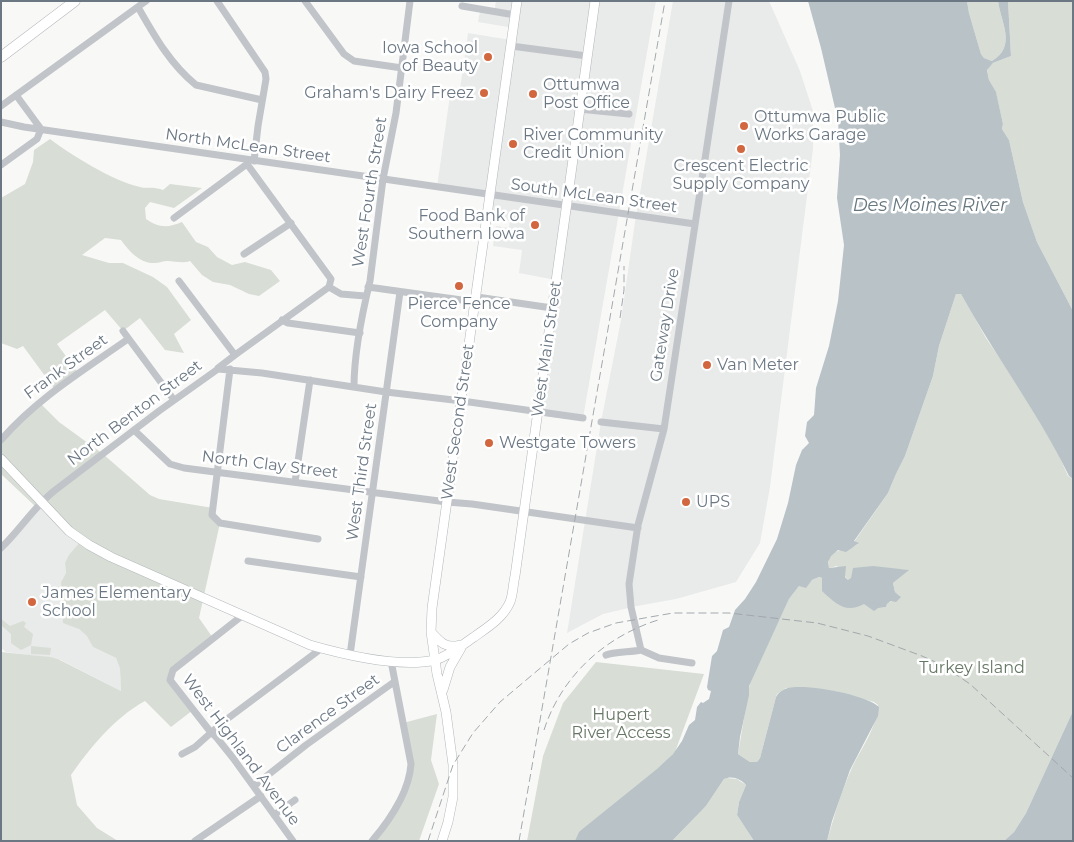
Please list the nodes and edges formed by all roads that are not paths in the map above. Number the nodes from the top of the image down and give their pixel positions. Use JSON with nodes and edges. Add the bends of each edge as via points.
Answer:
{"nodes":[{"id":1,"x":64,"y":1,"type":"edge"},
{"id":2,"x":75,"y":1,"type":"edge"},
{"id":3,"x":130,"y":1,"type":"edge"},
{"id":4,"x":146,"y":1,"type":"edge"},
{"id":5,"x":217,"y":1,"type":"edge"},
{"id":6,"x":305,"y":1,"type":"edge"},
{"id":7,"x":410,"y":1,"type":"edge"},
{"id":8,"x":517,"y":1,"type":"edge"},
{"id":9,"x":595,"y":1,"type":"edge"},
{"id":10,"x":729,"y":1,"type":"edge"},
{"id":11,"x":462,"y":6,"type":"dead end"},
{"id":12,"x":136,"y":8,"type":"junction"},
{"id":13,"x":516,"y":15,"type":"junction"},
{"id":14,"x":511,"y":46,"type":"junction"},
{"id":15,"x":1,"y":48,"type":"edge"},
{"id":16,"x":1,"y":56,"type":"edge"},
{"id":17,"x":587,"y":56,"type":"junction"},
{"id":18,"x":402,"y":68,"type":"junction"},
{"id":19,"x":16,"y":95,"type":"junction"},
{"id":20,"x":262,"y":100,"type":"junction"},
{"id":21,"x":1,"y":106,"type":"edge"},
{"id":22,"x":580,"y":109,"type":"junction"},
{"id":23,"x":629,"y":114,"type":"dead end"},
{"id":24,"x":1,"y":122,"type":"edge"},
{"id":25,"x":41,"y":129,"type":"junction"},
{"id":26,"x":249,"y":161,"type":"junction"},
{"id":27,"x":1,"y":165,"type":"edge"},
{"id":28,"x":382,"y":179,"type":"junction"},
{"id":29,"x":490,"y":196,"type":"junction"},
{"id":30,"x":566,"y":206,"type":"junction"},
{"id":31,"x":174,"y":218,"type":"dead end"},
{"id":32,"x":291,"y":222,"type":"junction"},
{"id":33,"x":695,"y":224,"type":"junction"},
{"id":34,"x":244,"y":254,"type":"dead end"},
{"id":35,"x":179,"y":280,"type":"dead end"},
{"id":36,"x":328,"y":287,"type":"junction"},
{"id":37,"x":368,"y":288,"type":"junction"},
{"id":38,"x":400,"y":292,"type":"junction"},
{"id":39,"x":365,"y":296,"type":"junction"},
{"id":40,"x":476,"y":299,"type":"junction"},
{"id":41,"x":552,"y":308,"type":"junction"},
{"id":42,"x":282,"y":320,"type":"junction"},
{"id":43,"x":123,"y":331,"type":"dead end"},
{"id":44,"x":360,"y":333,"type":"junction"},
{"id":45,"x":128,"y":339,"type":"junction"},
{"id":46,"x":235,"y":355,"type":"junction"},
{"id":47,"x":218,"y":368,"type":"junction"},
{"id":48,"x":230,"y":369,"type":"junction"},
{"id":49,"x":310,"y":380,"type":"junction"},
{"id":50,"x":354,"y":387,"type":"junction"},
{"id":51,"x":386,"y":392,"type":"junction"},
{"id":52,"x":174,"y":400,"type":"junction"},
{"id":53,"x":462,"y":401,"type":"junction"},
{"id":54,"x":538,"y":412,"type":"junction"},
{"id":55,"x":583,"y":418,"type":"dead end"},
{"id":56,"x":601,"y":422,"type":"dead end"},
{"id":57,"x":664,"y":429,"type":"junction"},
{"id":58,"x":134,"y":430,"type":"junction"},
{"id":59,"x":2,"y":439,"type":"edge"},
{"id":60,"x":1,"y":459,"type":"edge"},
{"id":61,"x":217,"y":472,"type":"junction"},
{"id":62,"x":295,"y":482,"type":"junction"},
{"id":63,"x":373,"y":492,"type":"junction"},
{"id":64,"x":41,"y":502,"type":"junction"},
{"id":65,"x":447,"y":502,"type":"junction"},
{"id":66,"x":524,"y":511,"type":"junction"},
{"id":67,"x":638,"y":528,"type":"junction"},
{"id":68,"x":318,"y":539,"type":"dead end"},
{"id":69,"x":1,"y":548,"type":"edge"},
{"id":70,"x":248,"y":561,"type":"dead end"},
{"id":71,"x":361,"y":577,"type":"junction"},
{"id":72,"x":243,"y":615,"type":"junction"},
{"id":73,"x":431,"y":632,"type":"junction"},
{"id":74,"x":465,"y":644,"type":"junction"},
{"id":75,"x":322,"y":648,"type":"junction"},
{"id":76,"x":641,"y":650,"type":"junction"},
{"id":77,"x":350,"y":655,"type":"junction"},
{"id":78,"x":606,"y":655,"type":"dead end"},
{"id":79,"x":435,"y":660,"type":"junction"},
{"id":80,"x":391,"y":661,"type":"junction"},
{"id":81,"x":692,"y":663,"type":"dead end"},
{"id":82,"x":394,"y":682,"type":"junction"},
{"id":83,"x":442,"y":694,"type":"junction"},
{"id":84,"x":212,"y":733,"type":"junction"},
{"id":85,"x":182,"y":754,"type":"dead end"},
{"id":86,"x":254,"y":786,"type":"junction"},
{"id":87,"x":261,"y":796,"type":"junction"},
{"id":88,"x":294,"y":800,"type":"dead end"},
{"id":89,"x":274,"y":815,"type":"junction"},
{"id":90,"x":196,"y":841,"type":"edge"},
{"id":91,"x":293,"y":841,"type":"edge"},
{"id":92,"x":372,"y":841,"type":"edge"},
{"id":93,"x":442,"y":841,"type":"edge"}],
"edges":[{"from":1,"to":15,"type":"highway"},
{"from":2,"to":16,"type":"highway"},
{"from":3,"to":12,"type":"street"},
{"from":4,"to":12,"type":"street"},
{"from":5,"to":20,"type":"street","via":[[265,72]]},
{"from":6,"to":18,"type":"street","via":[[351,60]]},
{"from":7,"to":18,"type":"street","name":"West Fourth Street"},
{"from":8,"to":13,"type":"main road","name":"West Second Street"},
{"from":9,"to":17,"type":"main road","name":"West Main Street"},
{"from":10,"to":33,"type":"street","name":"Gateway Drive"},
{"from":11,"to":13,"type":"street"},
{"from":12,"to":19,"type":"street"},
{"from":12,"to":20,"type":"street","via":[[160,46],[196,85]]},
{"from":13,"to":14,"type":"main road","name":"West Second Street"},
{"from":14,"to":17,"type":"street"},
{"from":14,"to":29,"type":"main road","name":"West Second Street"},
{"from":17,"to":22,"type":"main road","name":"West Main Street"},
{"from":18,"to":28,"type":"street","name":"West Fourth Street"},
{"from":19,"to":21,"type":"street"},
{"from":19,"to":25,"type":"street"},
{"from":20,"to":26,"type":"street"},
{"from":22,"to":23,"type":"street"},
{"from":22,"to":30,"type":"main road","name":"West Main Street"},
{"from":24,"to":25,"type":"street","name":"North McLean Street"},
{"from":25,"to":26,"type":"street","name":"North McLean Street"},
{"from":25,"to":27,"type":"street","via":[[37,139]]},
{"from":26,"to":28,"type":"street","name":"North McLean Street"},
{"from":26,"to":31,"type":"street"},
{"from":26,"to":32,"type":"street"},
{"from":28,"to":29,"type":"street","name":"North McLean Street"},
{"from":28,"to":37,"type":"street","name":"West Fourth Street"},
{"from":29,"to":30,"type":"street","name":"South McLean Street"},
{"from":29,"to":40,"type":"main road","name":"West Second Street"},
{"from":30,"to":33,"type":"street","name":"South McLean Street"},
{"from":30,"to":41,"type":"main road","name":"West Main Street"},
{"from":32,"to":34,"type":"street"},
{"from":32,"to":36,"type":"street","via":[[331,279]]},
{"from":33,"to":57,"type":"street","name":"Gateway Drive"},
{"from":35,"to":46,"type":"street"},
{"from":36,"to":39,"type":"street","via":[[341,294]]},
{"from":36,"to":42,"type":"street"},
{"from":37,"to":38,"type":"street"},
{"from":37,"to":39,"type":"street","name":"West Fourth Street"},
{"from":38,"to":40,"type":"street"},
{"from":38,"to":51,"type":"street","name":"West Third Street"},
{"from":39,"to":44,"type":"street","name":"West Fourth Street"},
{"from":40,"to":41,"type":"street"},
{"from":40,"to":53,"type":"main road","name":"West Second Street"},
{"from":41,"to":54,"type":"main road","name":"West Main Street"},
{"from":42,"to":44,"type":"street"},
{"from":42,"to":46,"type":"street"},
{"from":43,"to":45,"type":"street"},
{"from":44,"to":50,"type":"street","name":"West Fourth Street"},
{"from":45,"to":52,"type":"street"},
{"from":45,"to":59,"type":"street","name":"Frank Street","via":[[33,408]]},
{"from":46,"to":47,"type":"street"},
{"from":47,"to":48,"type":"street","name":"North Benton Street"},
{"from":47,"to":52,"type":"street","name":"North Benton Street"},
{"from":48,"to":49,"type":"street","name":"North Benton Street"},
{"from":48,"to":61,"type":"street"},
{"from":49,"to":50,"type":"street","name":"North Benton Street"},
{"from":49,"to":62,"type":"street"},
{"from":50,"to":51,"type":"street","name":"North Benton Street"},
{"from":51,"to":53,"type":"street","name":"North Benton Street"},
{"from":51,"to":63,"type":"street","name":"West Third Street"},
{"from":52,"to":58,"type":"street","name":"North Benton Street"},
{"from":53,"to":54,"type":"street","name":"North Benton Street"},
{"from":53,"to":65,"type":"main road","name":"West Second Street"},
{"from":54,"to":55,"type":"street","name":"North Benton Street"},
{"from":54,"to":66,"type":"main road","name":"West Main Street"},
{"from":56,"to":57,"type":"street"},
{"from":57,"to":67,"type":"street","name":"Gateway Drive"},
{"from":58,"to":61,"type":"street","name":"North Clay Street","via":[[170,464]]},
{"from":58,"to":64,"type":"street","name":"North Benton Street"},
{"from":60,"to":64,"type":"main road"},
{"from":61,"to":62,"type":"street","name":"North Clay Street"},
{"from":61,"to":68,"type":"street","via":[[212,515],[220,523]]},
{"from":62,"to":63,"type":"street","name":"North Clay Street"},
{"from":63,"to":65,"type":"street","name":"North Clay Street"},
{"from":63,"to":71,"type":"street","name":"West Third Street"},
{"from":64,"to":69,"type":"street","name":"North Benton Street"},
{"from":64,"to":72,"type":"main road","via":[[69,531],[89,545]]},
{"from":65,"to":66,"type":"street","name":"North Clay Street"},
{"from":65,"to":73,"type":"main road","name":"West Second Street"},
{"from":66,"to":67,"type":"street","name":"North Clay Street"},
{"from":66,"to":74,"type":"main road","name":"West Main Street","via":[[510,602],[496,621]]},
{"from":67,"to":76,"type":"street","name":"Gateway Drive","via":[[629,584]]},
{"from":70,"to":71,"type":"street"},
{"from":71,"to":77,"type":"street","name":"West Third Street"},
{"from":72,"to":75,"type":"main road"},
{"from":72,"to":84,"type":"street","name":"West Highland Avenue","via":[[170,675],[170,680]]},
{"from":73,"to":74,"type":"main road","via":[[448,647]]},
{"from":73,"to":79,"type":"main road","name":"West Second Street"},
{"from":74,"to":79,"type":"main road","name":"West Main Street"},
{"from":74,"to":83,"type":"main road","via":[[450,667]]},
{"from":75,"to":77,"type":"main road"},
{"from":75,"to":84,"type":"street"},
{"from":76,"to":78,"type":"street"},
{"from":76,"to":81,"type":"street","via":[[659,658]]},
{"from":77,"to":80,"type":"main road"},
{"from":79,"to":80,"type":"main road"},
{"from":79,"to":83,"type":"main road","name":"West Second Street"},
{"from":80,"to":82,"type":"street"},
{"from":82,"to":86,"type":"street","name":"Clarence Street"},
{"from":82,"to":92,"type":"street","via":[[411,764],[410,777],[392,814]]},
{"from":83,"to":93,"type":"main road","name":"West Second Street","via":[[453,766],[453,797]]},
{"from":84,"to":85,"type":"street","via":[[195,748]]},
{"from":84,"to":86,"type":"street","name":"West Highland Avenue"},
{"from":86,"to":87,"type":"street","name":"West Highland Avenue"},
{"from":87,"to":89,"type":"street","name":"West Highland Avenue"},
{"from":87,"to":90,"type":"street"},
{"from":88,"to":89,"type":"street"},
{"from":89,"to":91,"type":"street","name":"West Highland Avenue"}]}
